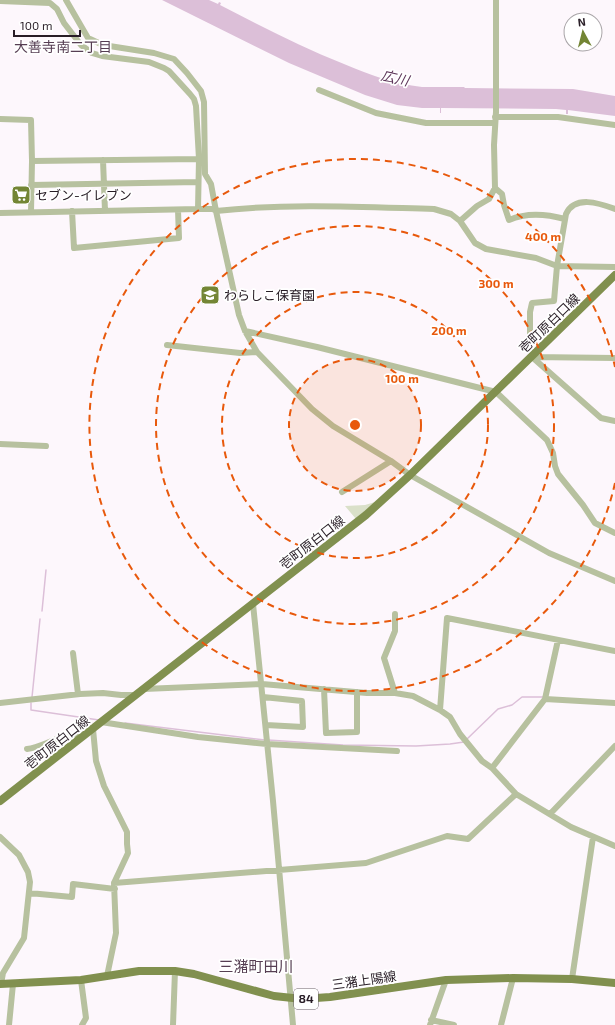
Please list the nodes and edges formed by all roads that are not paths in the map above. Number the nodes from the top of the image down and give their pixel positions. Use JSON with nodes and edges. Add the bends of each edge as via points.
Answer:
{"nodes":[{"id":1,"x":66,"y":0,"type":"edge"},
{"id":2,"x":496,"y":0,"type":"edge"},
{"id":3,"x":0,"y":1,"type":"edge"},
{"id":4,"x":319,"y":90,"type":"dead end"},
{"id":5,"x":495,"y":117,"type":"junction"},
{"id":6,"x":0,"y":119,"type":"edge"},
{"id":7,"x":615,"y":125,"type":"edge"},
{"id":8,"x":199,"y":159,"type":"junction"},
{"id":9,"x":103,"y":160,"type":"junction"},
{"id":10,"x":32,"y":161,"type":"junction"},
{"id":11,"x":198,"y":182,"type":"junction"},
{"id":12,"x":104,"y":184,"type":"junction"},
{"id":13,"x":31,"y":185,"type":"junction"},
{"id":14,"x":495,"y":188,"type":"junction"},
{"id":15,"x":198,"y":209,"type":"junction"},
{"id":16,"x":615,"y":209,"type":"edge"},
{"id":17,"x":178,"y":210,"type":"junction"},
{"id":18,"x":105,"y":211,"type":"junction"},
{"id":19,"x":216,"y":211,"type":"junction"},
{"id":20,"x":31,"y":212,"type":"junction"},
{"id":21,"x":72,"y":212,"type":"junction"},
{"id":22,"x":0,"y":213,"type":"edge"},
{"id":23,"x":565,"y":219,"type":"junction"},
{"id":24,"x":460,"y":221,"type":"junction"},
{"id":25,"x":557,"y":266,"type":"junction"},
{"id":26,"x":615,"y":267,"type":"edge"},
{"id":27,"x":615,"y":275,"type":"edge"},
{"id":28,"x":245,"y":331,"type":"junction"},
{"id":29,"x":167,"y":345,"type":"dead end"},
{"id":30,"x":256,"y":352,"type":"junction"},
{"id":31,"x":533,"y":356,"type":"junction"},
{"id":32,"x":615,"y":358,"type":"edge"},
{"id":33,"x":496,"y":392,"type":"junction"},
{"id":34,"x":615,"y":421,"type":"edge"},
{"id":35,"x":0,"y":444,"type":"edge"},
{"id":36,"x":46,"y":446,"type":"dead end"},
{"id":37,"x":391,"y":461,"type":"junction"},
{"id":38,"x":410,"y":475,"type":"junction"},
{"id":39,"x":342,"y":492,"type":"dead end"},
{"id":40,"x":615,"y":533,"type":"edge"},
{"id":41,"x":615,"y":581,"type":"edge"},
{"id":42,"x":253,"y":604,"type":"junction"},
{"id":43,"x":395,"y":614,"type":"dead end"},
{"id":44,"x":558,"y":640,"type":"junction"},
{"id":45,"x":615,"y":651,"type":"edge"},
{"id":46,"x":73,"y":653,"type":"dead end"},
{"id":47,"x":262,"y":684,"type":"junction"},
{"id":48,"x":144,"y":689,"type":"junction"},
{"id":49,"x":324,"y":689,"type":"junction"},
{"id":50,"x":357,"y":692,"type":"junction"},
{"id":51,"x":395,"y":693,"type":"junction"},
{"id":52,"x":78,"y":694,"type":"junction"},
{"id":53,"x":136,"y":695,"type":"junction"},
{"id":54,"x":263,"y":697,"type":"junction"},
{"id":55,"x":545,"y":699,"type":"junction"},
{"id":56,"x":0,"y":703,"type":"edge"},
{"id":57,"x":615,"y":703,"type":"edge"},
{"id":58,"x":440,"y":710,"type":"junction"},
{"id":59,"x":101,"y":722,"type":"junction"},
{"id":60,"x":266,"y":725,"type":"junction"},
{"id":61,"x":93,"y":729,"type":"junction"},
{"id":62,"x":81,"y":738,"type":"junction"},
{"id":63,"x":267,"y":744,"type":"junction"},
{"id":64,"x":615,"y":746,"type":"edge"},
{"id":65,"x":27,"y":749,"type":"dead end"},
{"id":66,"x":396,"y":751,"type":"dead end"},
{"id":67,"x":492,"y":768,"type":"junction"},
{"id":68,"x":516,"y":794,"type":"junction"},
{"id":69,"x":0,"y":801,"type":"edge"},
{"id":70,"x":550,"y":814,"type":"junction"},
{"id":71,"x":0,"y":837,"type":"edge"},
{"id":72,"x":593,"y":837,"type":"junction"},
{"id":73,"x":615,"y":846,"type":"edge"},
{"id":74,"x":279,"y":870,"type":"junction"},
{"id":75,"x":114,"y":886,"type":"junction"},
{"id":76,"x":29,"y":893,"type":"junction"},
{"id":77,"x":175,"y":971,"type":"junction"},
{"id":78,"x":107,"y":976,"type":"junction"},
{"id":79,"x":513,"y":978,"type":"junction"},
{"id":80,"x":572,"y":979,"type":"junction"},
{"id":81,"x":81,"y":980,"type":"junction"},
{"id":82,"x":446,"y":980,"type":"junction"},
{"id":83,"x":615,"y":983,"type":"edge"},
{"id":84,"x":1,"y":984,"type":"edge"},
{"id":85,"x":13,"y":984,"type":"junction"},
{"id":86,"x":291,"y":999,"type":"junction"},
{"id":87,"x":431,"y":1023,"type":"edge"},
{"id":88,"x":9,"y":1025,"type":"edge"},
{"id":89,"x":82,"y":1025,"type":"edge"},
{"id":90,"x":173,"y":1025,"type":"edge"},
{"id":91,"x":293,"y":1025,"type":"edge"},
{"id":92,"x":454,"y":1025,"type":"edge"},
{"id":93,"x":501,"y":1025,"type":"edge"}],
"edges":[{"from":1,"to":19,"type":"street","via":[[88,38],[103,45],[154,53],[174,60],[200,91],[204,102],[205,174],[211,184]]},
{"from":2,"to":5,"type":"street"},
{"from":3,"to":8,"type":"street","via":[[50,4],[57,9],[81,45],[92,53],[149,62],[169,71],[194,99]]},
{"from":4,"to":5,"type":"street","via":[[376,113],[426,123]]},
{"from":5,"to":7,"type":"street","via":[[558,117]]},
{"from":5,"to":14,"type":"street"},
{"from":6,"to":10,"type":"street","via":[[32,120]]},
{"from":8,"to":9,"type":"street"},
{"from":8,"to":11,"type":"street"},
{"from":9,"to":10,"type":"street"},
{"from":9,"to":12,"type":"street"},
{"from":10,"to":13,"type":"street"},
{"from":11,"to":12,"type":"street"},
{"from":11,"to":15,"type":"street"},
{"from":12,"to":13,"type":"street"},
{"from":12,"to":18,"type":"street"},
{"from":13,"to":20,"type":"street"},
{"from":14,"to":23,"type":"street","via":[[502,194],[509,220],[537,214]]},
{"from":14,"to":24,"type":"street","via":[[489,199]]},
{"from":15,"to":17,"type":"street"},
{"from":15,"to":19,"type":"street"},
{"from":16,"to":23,"type":"street","via":[[582,202],[568,208]]},
{"from":17,"to":18,"type":"street"},
{"from":17,"to":21,"type":"street","via":[[179,238],[74,248]]},
{"from":18,"to":21,"type":"street"},
{"from":19,"to":24,"type":"street","via":[[254,207],[318,206],[434,209],[451,214]]},
{"from":19,"to":28,"type":"street","via":[[239,315]]},
{"from":20,"to":21,"type":"street"},
{"from":20,"to":22,"type":"street"},
{"from":23,"to":25,"type":"street"},
{"from":24,"to":25,"type":"street","via":[[476,243],[486,249],[536,258]]},
{"from":25,"to":26,"type":"street"},
{"from":25,"to":31,"type":"street","via":[[554,301],[532,303],[530,350]]},
{"from":27,"to":31,"type":"main road","name":"壱町原白口線"},
{"from":28,"to":30,"type":"street"},
{"from":28,"to":33,"type":"street"},
{"from":29,"to":30,"type":"street","via":[[240,353]]},
{"from":30,"to":37,"type":"street","via":[[312,409],[333,426]]},
{"from":31,"to":32,"type":"street"},
{"from":31,"to":33,"type":"main road","name":"壱町原白口線"},
{"from":31,"to":34,"type":"street","via":[[601,418]]},
{"from":33,"to":38,"type":"main road","name":"壱町原白口線"},
{"from":33,"to":40,"type":"street","via":[[547,440],[558,474],[596,523]]},
{"from":35,"to":36,"type":"street"},
{"from":37,"to":38,"type":"street"},
{"from":37,"to":39,"type":"street"},
{"from":38,"to":41,"type":"street","via":[[549,553]]},
{"from":38,"to":42,"type":"main road","name":"壱町原白口線","via":[[366,515]]},
{"from":42,"to":47,"type":"street"},
{"from":42,"to":48,"type":"main road","name":"壱町原白口線"},
{"from":43,"to":51,"type":"street","via":[[394,631],[384,658]]},
{"from":44,"to":45,"type":"street"},
{"from":44,"to":55,"type":"street"},
{"from":44,"to":58,"type":"street","via":[[447,618]]},
{"from":46,"to":52,"type":"street"},
{"from":47,"to":48,"type":"street"},
{"from":47,"to":49,"type":"street"},
{"from":47,"to":54,"type":"street"},
{"from":48,"to":53,"type":"main road","name":"壱町原白口線"},
{"from":49,"to":50,"type":"street"},
{"from":49,"to":50,"type":"street","via":[[326,733],[358,732]]},
{"from":50,"to":51,"type":"street"},
{"from":51,"to":58,"type":"street","via":[[413,696]]},
{"from":52,"to":53,"type":"street"},
{"from":52,"to":56,"type":"street"},
{"from":53,"to":59,"type":"main road","name":"壱町原白口線"},
{"from":54,"to":60,"type":"street"},
{"from":54,"to":60,"type":"street","via":[[302,701],[303,727]]},
{"from":55,"to":57,"type":"street"},
{"from":55,"to":67,"type":"street"},
{"from":58,"to":67,"type":"street","via":[[450,717],[482,761]]},
{"from":59,"to":61,"type":"main road","name":"壱町原白口線"},
{"from":59,"to":63,"type":"street","via":[[198,737]]},
{"from":60,"to":63,"type":"street"},
{"from":61,"to":62,"type":"main road","name":"壱町原白口線"},
{"from":61,"to":75,"type":"street","via":[[96,761],[104,786],[127,832],[128,853]]},
{"from":62,"to":65,"type":"street","via":[[74,735]]},
{"from":62,"to":69,"type":"main road","name":"壱町原白口線"},
{"from":63,"to":66,"type":"street"},
{"from":63,"to":74,"type":"street"},
{"from":64,"to":70,"type":"street"},
{"from":67,"to":68,"type":"street"},
{"from":68,"to":70,"type":"street"},
{"from":68,"to":74,"type":"street","via":[[468,839],[447,836],[366,863]]},
{"from":70,"to":72,"type":"street","via":[[571,828]]},
{"from":71,"to":76,"type":"street","via":[[15,850],[24,863],[30,882]]},
{"from":72,"to":73,"type":"street"},
{"from":72,"to":80,"type":"street"},
{"from":74,"to":75,"type":"street"},
{"from":74,"to":86,"type":"street"},
{"from":75,"to":76,"type":"street","via":[[73,884],[72,897]]},
{"from":75,"to":78,"type":"street","via":[[116,933]]},
{"from":76,"to":84,"type":"street","via":[[24,938],[3,974]]},
{"from":77,"to":78,"type":"main road","name":"三潴上陽線","number":"84","via":[[139,971]]},
{"from":77,"to":86,"type":"main road","name":"三潴上陽線","number":"84"},
{"from":77,"to":90,"type":"street"},
{"from":78,"to":81,"type":"main road","name":"三潴上陽線","number":"84"},
{"from":79,"to":80,"type":"main road","name":"三潴上陽線","number":"84"},
{"from":79,"to":82,"type":"main road","name":"三潴上陽線","number":"84"},
{"from":79,"to":93,"type":"street"},
{"from":80,"to":83,"type":"main road","name":"三潴上陽線","number":"84"},
{"from":81,"to":85,"type":"main road","name":"三潴上陽線","number":"84"},
{"from":81,"to":89,"type":"street","via":[[86,1018]]},
{"from":82,"to":86,"type":"main road","name":"三潴上陽線","number":"84","via":[[330,997]]},
{"from":82,"to":87,"type":"street"},
{"from":84,"to":85,"type":"main road","name":"三潴上陽線","number":"84"},
{"from":85,"to":88,"type":"street"},
{"from":86,"to":91,"type":"street"},
{"from":87,"to":92,"type":"street"}]}
